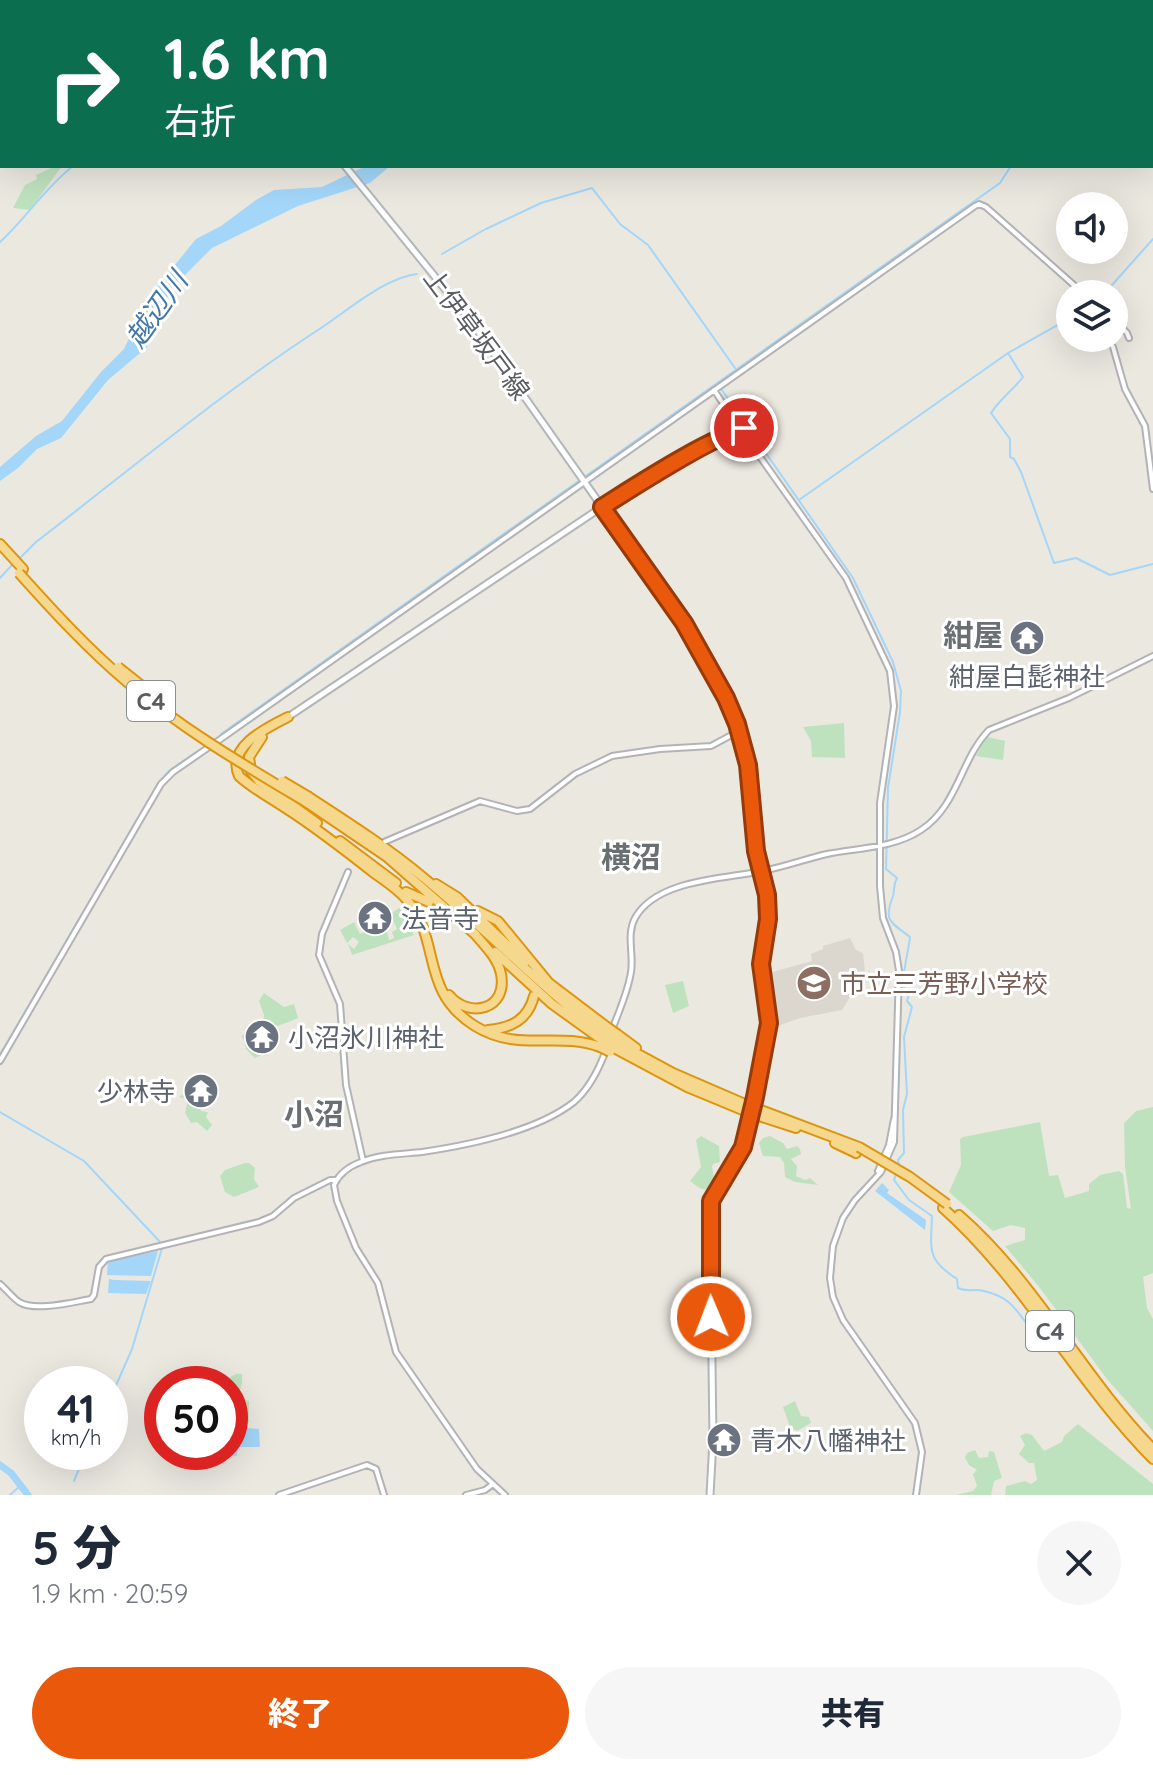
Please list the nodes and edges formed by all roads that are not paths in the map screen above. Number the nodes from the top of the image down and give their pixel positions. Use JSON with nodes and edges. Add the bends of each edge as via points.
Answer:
{"nodes":[{"id":1,"x":347,"y":168,"type":"edge"},
{"id":2,"x":1068,"y":280,"type":"edge"},
{"id":3,"x":1114,"y":352,"type":"edge"},
{"id":4,"x":714,"y":390,"type":"junction"},
{"id":5,"x":743,"y":433,"type":"junction"},
{"id":6,"x":585,"y":482,"type":"junction"},
{"id":7,"x":1153,"y":489,"type":"edge"},
{"id":8,"x":602,"y":507,"type":"junction"},
{"id":9,"x":0,"y":544,"type":"edge"},
{"id":10,"x":0,"y":552,"type":"edge"},
{"id":11,"x":1153,"y":656,"type":"edge"},
{"id":12,"x":288,"y":717,"type":"junction"},
{"id":13,"x":739,"y":731,"type":"junction"},
{"id":14,"x":307,"y":800,"type":"junction"},
{"id":15,"x":384,"y":842,"type":"dead end"},
{"id":16,"x":880,"y":845,"type":"junction"},
{"id":17,"x":348,"y":872,"type":"dead end"},
{"id":18,"x":760,"y":872,"type":"junction"},
{"id":19,"x":425,"y":879,"type":"junction"},
{"id":20,"x":406,"y":892,"type":"junction"},
{"id":21,"x":429,"y":902,"type":"dead end"},
{"id":22,"x":478,"y":911,"type":"dead end"},
{"id":23,"x":474,"y":933,"type":"junction"},
{"id":24,"x":529,"y":968,"type":"dead end"},
{"id":25,"x":534,"y":996,"type":"dead end"},
{"id":26,"x":484,"y":1031,"type":"junction"},
{"id":27,"x":603,"y":1037,"type":"junction"},
{"id":28,"x":613,"y":1044,"type":"junction"},
{"id":29,"x":0,"y":1061,"type":"edge"},
{"id":30,"x":746,"y":1108,"type":"junction"},
{"id":31,"x":363,"y":1161,"type":"junction"},
{"id":32,"x":336,"y":1180,"type":"junction"},
{"id":33,"x":945,"y":1206,"type":"junction"},
{"id":34,"x":0,"y":1284,"type":"edge"},
{"id":35,"x":1153,"y":1449,"type":"edge"},
{"id":36,"x":1153,"y":1459,"type":"edge"},
{"id":37,"x":493,"y":1484,"type":"junction"},
{"id":38,"x":279,"y":1495,"type":"edge"},
{"id":39,"x":384,"y":1495,"type":"edge"},
{"id":40,"x":466,"y":1495,"type":"edge"},
{"id":41,"x":505,"y":1495,"type":"edge"},
{"id":42,"x":710,"y":1495,"type":"edge"},
{"id":43,"x":916,"y":1495,"type":"edge"}],
"edges":[{"from":1,"to":6,"type":"main road","name":"上伊草坂戸線","via":[[471,321]]},
{"from":2,"to":4,"type":"street","via":[[979,204]]},
{"from":3,"to":7,"type":"street","via":[[1146,431]]},
{"from":4,"to":5,"type":"street","via":[[743,425]]},
{"from":4,"to":6,"type":"street"},
{"from":5,"to":8,"type":"street","via":[[734,431],[718,439]]},
{"from":5,"to":16,"type":"street","via":[[846,578],[890,671],[894,706],[880,803]]},
{"from":6,"to":8,"type":"main road","name":"上伊草坂戸線"},
{"from":6,"to":29,"type":"street","via":[[169,776]]},
{"from":8,"to":12,"type":"main road"},
{"from":8,"to":13,"type":"main road","name":"上伊草坂戸線","via":[[684,623]]},
{"from":9,"to":14,"type":"highway","number":"C4","bridge":true,"via":[[84,635],[141,686]]},
{"from":10,"to":14,"type":"highway","number":"C4","bridge":true,"via":[[125,681],[199,736]]},
{"from":11,"to":16,"type":"street","via":[[989,730],[950,801],[934,819],[912,835]]},
{"from":12,"to":20,"type":"highway","via":[[253,747],[249,764],[254,775]]},
{"from":12,"to":26,"type":"highway","via":[[241,748],[236,758],[239,776],[335,841],[406,898],[420,920],[442,992],[458,1013]]},
{"from":13,"to":15,"type":"street","via":[[711,746],[612,756],[578,771],[530,809],[517,811],[480,801]]},
{"from":13,"to":18,"type":"main road","name":"上伊草坂戸線"},
{"from":14,"to":19,"type":"highway","number":"C4","via":[[369,836]]},
{"from":14,"to":23,"type":"highway","number":"C4","via":[[387,857]]},
{"from":16,"to":18,"type":"street"},
{"from":16,"to":43,"type":"street","via":[[882,907],[899,971],[896,1093],[888,1149],[835,1236],[831,1288],[843,1320],[915,1423],[922,1452]]},
{"from":17,"to":31,"type":"street","via":[[322,934],[319,955],[340,1004],[346,1085]]},
{"from":18,"to":31,"type":"street","via":[[697,881],[644,906],[631,929],[629,979],[603,1059],[574,1101],[551,1116],[494,1137]]},
{"from":18,"to":42,"type":"main road","name":"上伊草坂戸線","via":[[768,904],[761,964],[769,1023],[743,1147],[714,1195],[709,1215]]},
{"from":19,"to":24,"type":"highway","via":[[457,897]]},
{"from":19,"to":27,"type":"highway","number":"C4"},
{"from":20,"to":21,"type":"highway"},
{"from":20,"to":23,"type":"highway","via":[[423,919],[445,990],[456,1003],[473,1009],[492,1004],[502,984],[498,964]]},
{"from":22,"to":27,"type":"highway","via":[[498,921]]},
{"from":23,"to":27,"type":"highway","number":"C4","via":[[552,1004]]},
{"from":25,"to":26,"type":"highway","via":[[517,1023]]},
{"from":26,"to":27,"type":"highway","via":[[509,1040]]},
{"from":27,"to":28,"type":"highway","bridge":true},
{"from":27,"to":28,"type":"highway","bridge":true},
{"from":28,"to":30,"type":"highway","number":"C4"},
{"from":28,"to":30,"type":"highway","number":"C4","via":[[687,1087]]},
{"from":30,"to":33,"type":"highway","number":"C4","bridge":true,"via":[[858,1150]]},
{"from":31,"to":32,"type":"street"},
{"from":32,"to":34,"type":"street","via":[[294,1198],[259,1222],[106,1259],[91,1299],[26,1304]]},
{"from":32,"to":37,"type":"street","via":[[337,1201],[356,1248],[378,1283],[396,1352]]},
{"from":33,"to":35,"type":"highway","number":"C4","via":[[1004,1259],[1101,1390]]},
{"from":33,"to":36,"type":"highway","number":"C4","via":[[999,1263],[1095,1393]]},
{"from":37,"to":40,"type":"street"},
{"from":37,"to":41,"type":"street"},
{"from":38,"to":39,"type":"street","via":[[367,1465],[376,1469]]}]}
